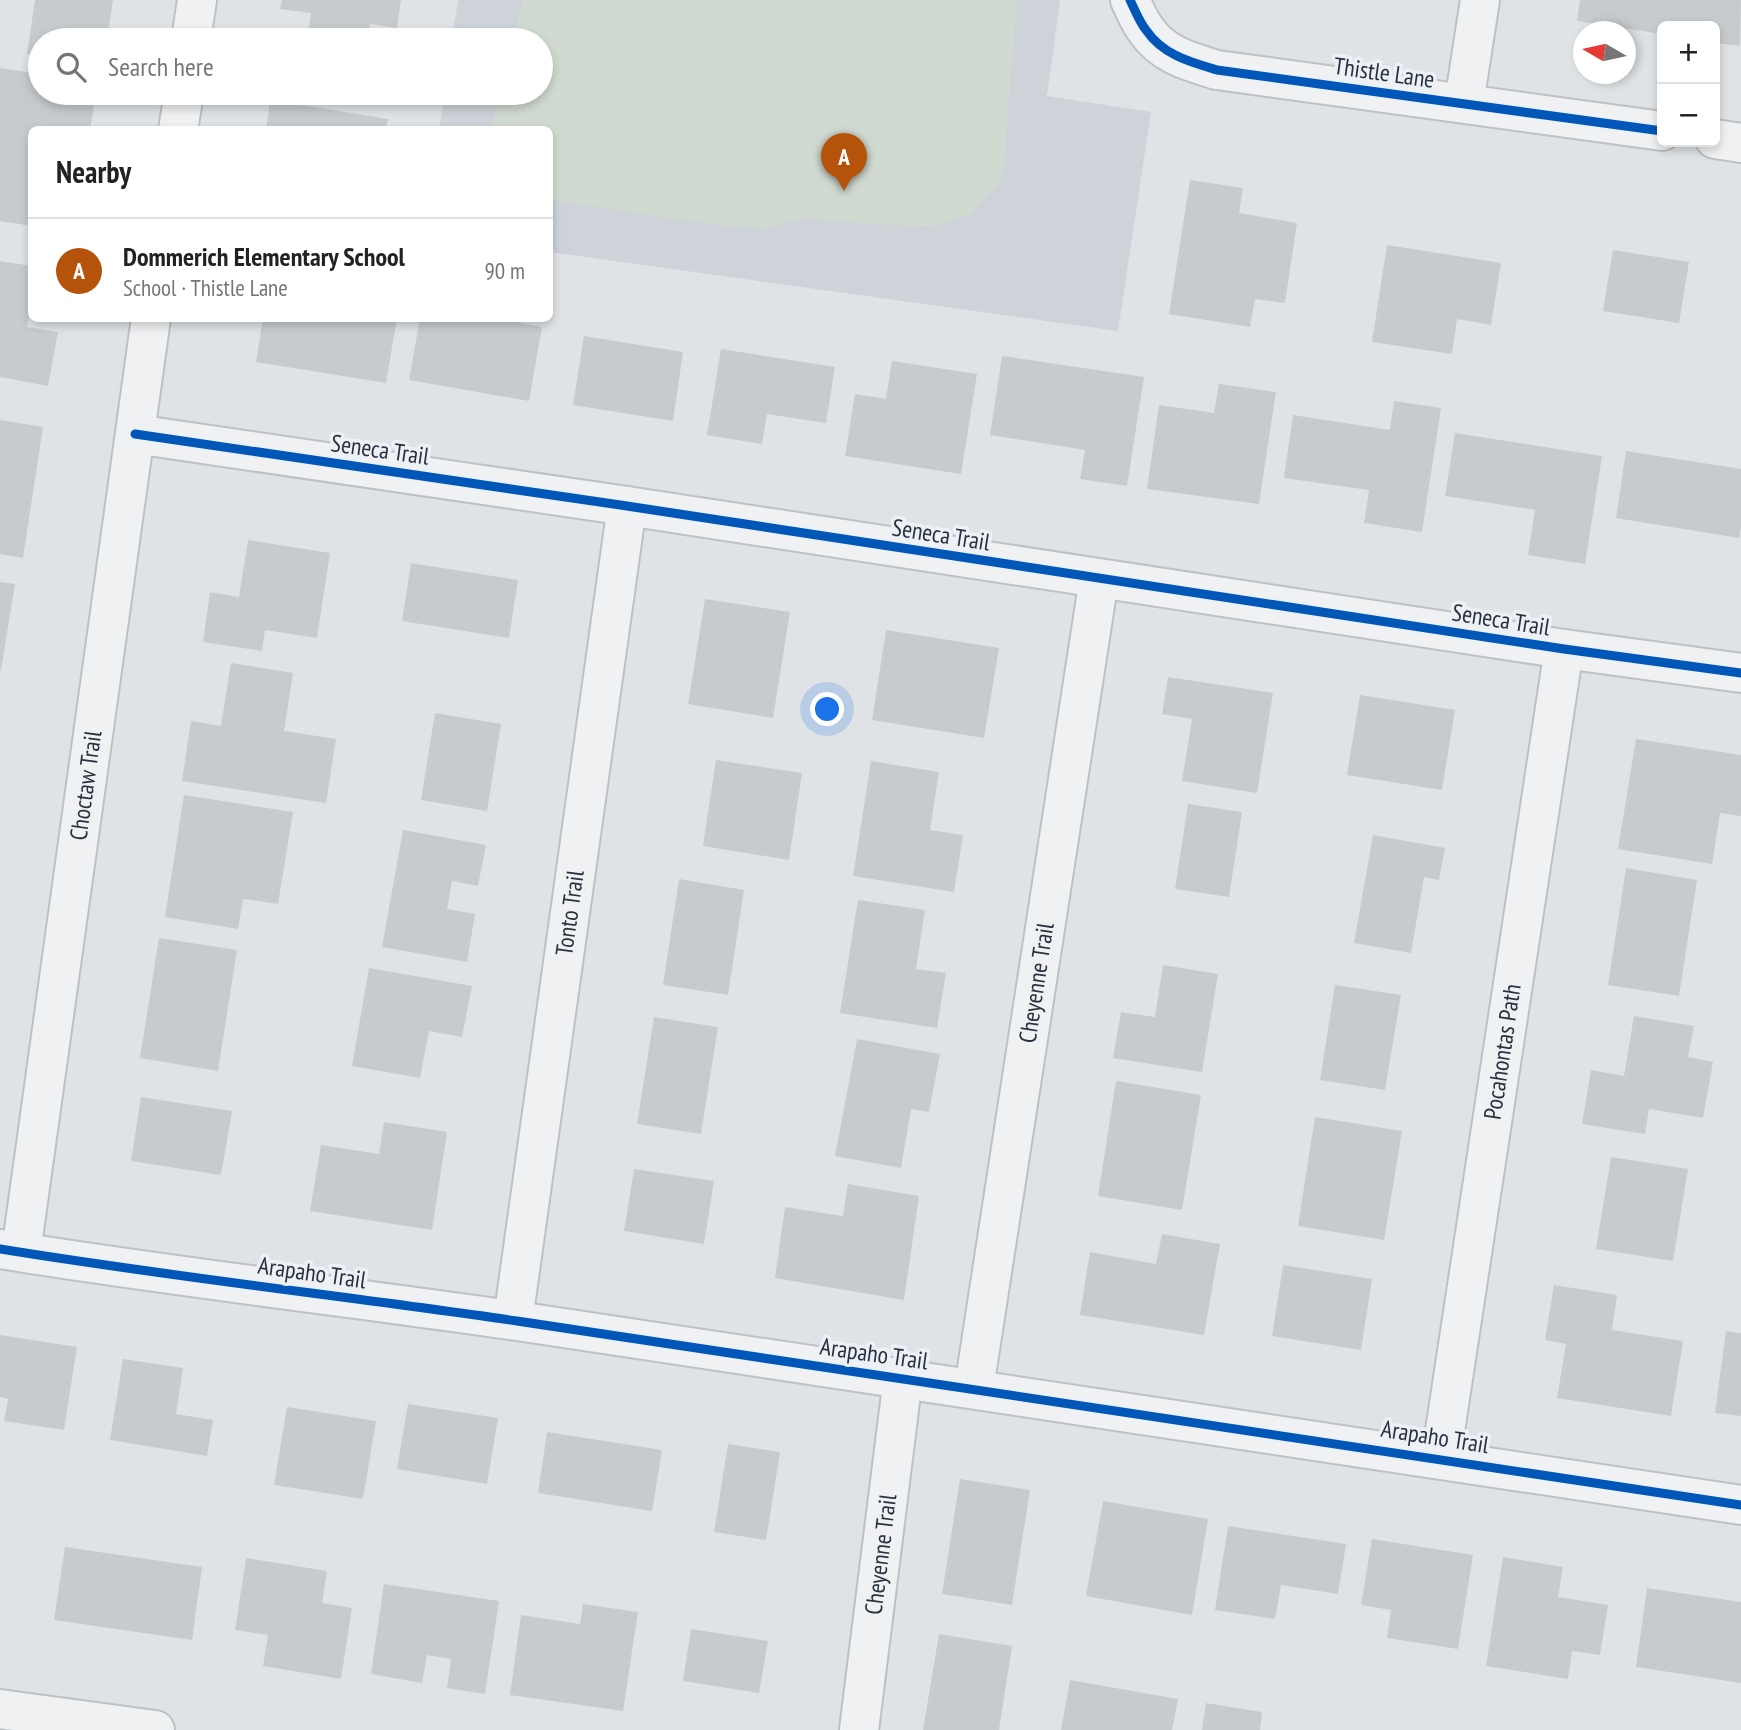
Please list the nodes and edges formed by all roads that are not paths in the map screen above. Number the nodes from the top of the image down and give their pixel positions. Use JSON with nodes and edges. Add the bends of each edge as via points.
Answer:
{"nodes":[{"id":1,"x":197,"y":0,"type":"edge"},
{"id":2,"x":1130,"y":0,"type":"edge"},
{"id":3,"x":1480,"y":0,"type":"edge"},
{"id":4,"x":193,"y":28,"type":"edge"},
{"id":5,"x":1464,"y":103,"type":"junction"},
{"id":6,"x":182,"y":105,"type":"edge"},
{"id":7,"x":179,"y":126,"type":"edge"},
{"id":8,"x":1657,"y":130,"type":"edge"},
{"id":9,"x":1720,"y":140,"type":"edge"},
{"id":10,"x":1741,"y":143,"type":"edge"},
{"id":11,"x":150,"y":322,"type":"edge"},
{"id":12,"x":135,"y":434,"type":"junction"},
{"id":13,"x":627,"y":506,"type":"junction"},
{"id":14,"x":1099,"y":579,"type":"junction"},
{"id":15,"x":1564,"y":649,"type":"junction"},
{"id":16,"x":1741,"y":673,"type":"edge"},
{"id":17,"x":10,"y":1251,"type":"edge"},
{"id":18,"x":513,"y":1321,"type":"junction"},
{"id":19,"x":903,"y":1378,"type":"junction"},
{"id":20,"x":974,"y":1388,"type":"junction"},
{"id":21,"x":1441,"y":1457,"type":"junction"},
{"id":22,"x":1741,"y":1505,"type":"edge"},
{"id":23,"x":0,"y":1709,"type":"edge"},
{"id":24,"x":155,"y":1730,"type":"edge"},
{"id":25,"x":859,"y":1730,"type":"edge"}],
"edges":[{"from":1,"to":4,"type":"street"},
{"from":2,"to":5,"type":"street","name":"Thistle Lane","via":[[1161,48],[1184,60],[1217,70]]},
{"from":3,"to":5,"type":"street"},
{"from":5,"to":8,"type":"street","name":"Thistle Lane"},
{"from":6,"to":7,"type":"street"},
{"from":9,"to":10,"type":"street"},
{"from":11,"to":12,"type":"street","name":"Choctaw Trail"},
{"from":12,"to":13,"type":"street","name":"Seneca Trail"},
{"from":12,"to":17,"type":"street","name":"Choctaw Trail"},
{"from":13,"to":14,"type":"street","name":"Seneca Trail"},
{"from":13,"to":18,"type":"street","name":"Tonto Trail"},
{"from":14,"to":15,"type":"street","name":"Seneca Trail"},
{"from":14,"to":20,"type":"street","name":"Cheyenne Trail"},
{"from":15,"to":16,"type":"street","name":"Seneca Trail"},
{"from":15,"to":21,"type":"street","name":"Pocahontas Path"},
{"from":17,"to":18,"type":"street","name":"Arapaho Trail"},
{"from":18,"to":19,"type":"street","name":"Arapaho Trail"},
{"from":19,"to":20,"type":"street","name":"Arapaho Trail"},
{"from":19,"to":25,"type":"street","name":"Cheyenne Trail"},
{"from":20,"to":21,"type":"street","name":"Arapaho Trail"},
{"from":21,"to":22,"type":"street","name":"Arapaho Trail"},
{"from":23,"to":24,"type":"street"}]}
